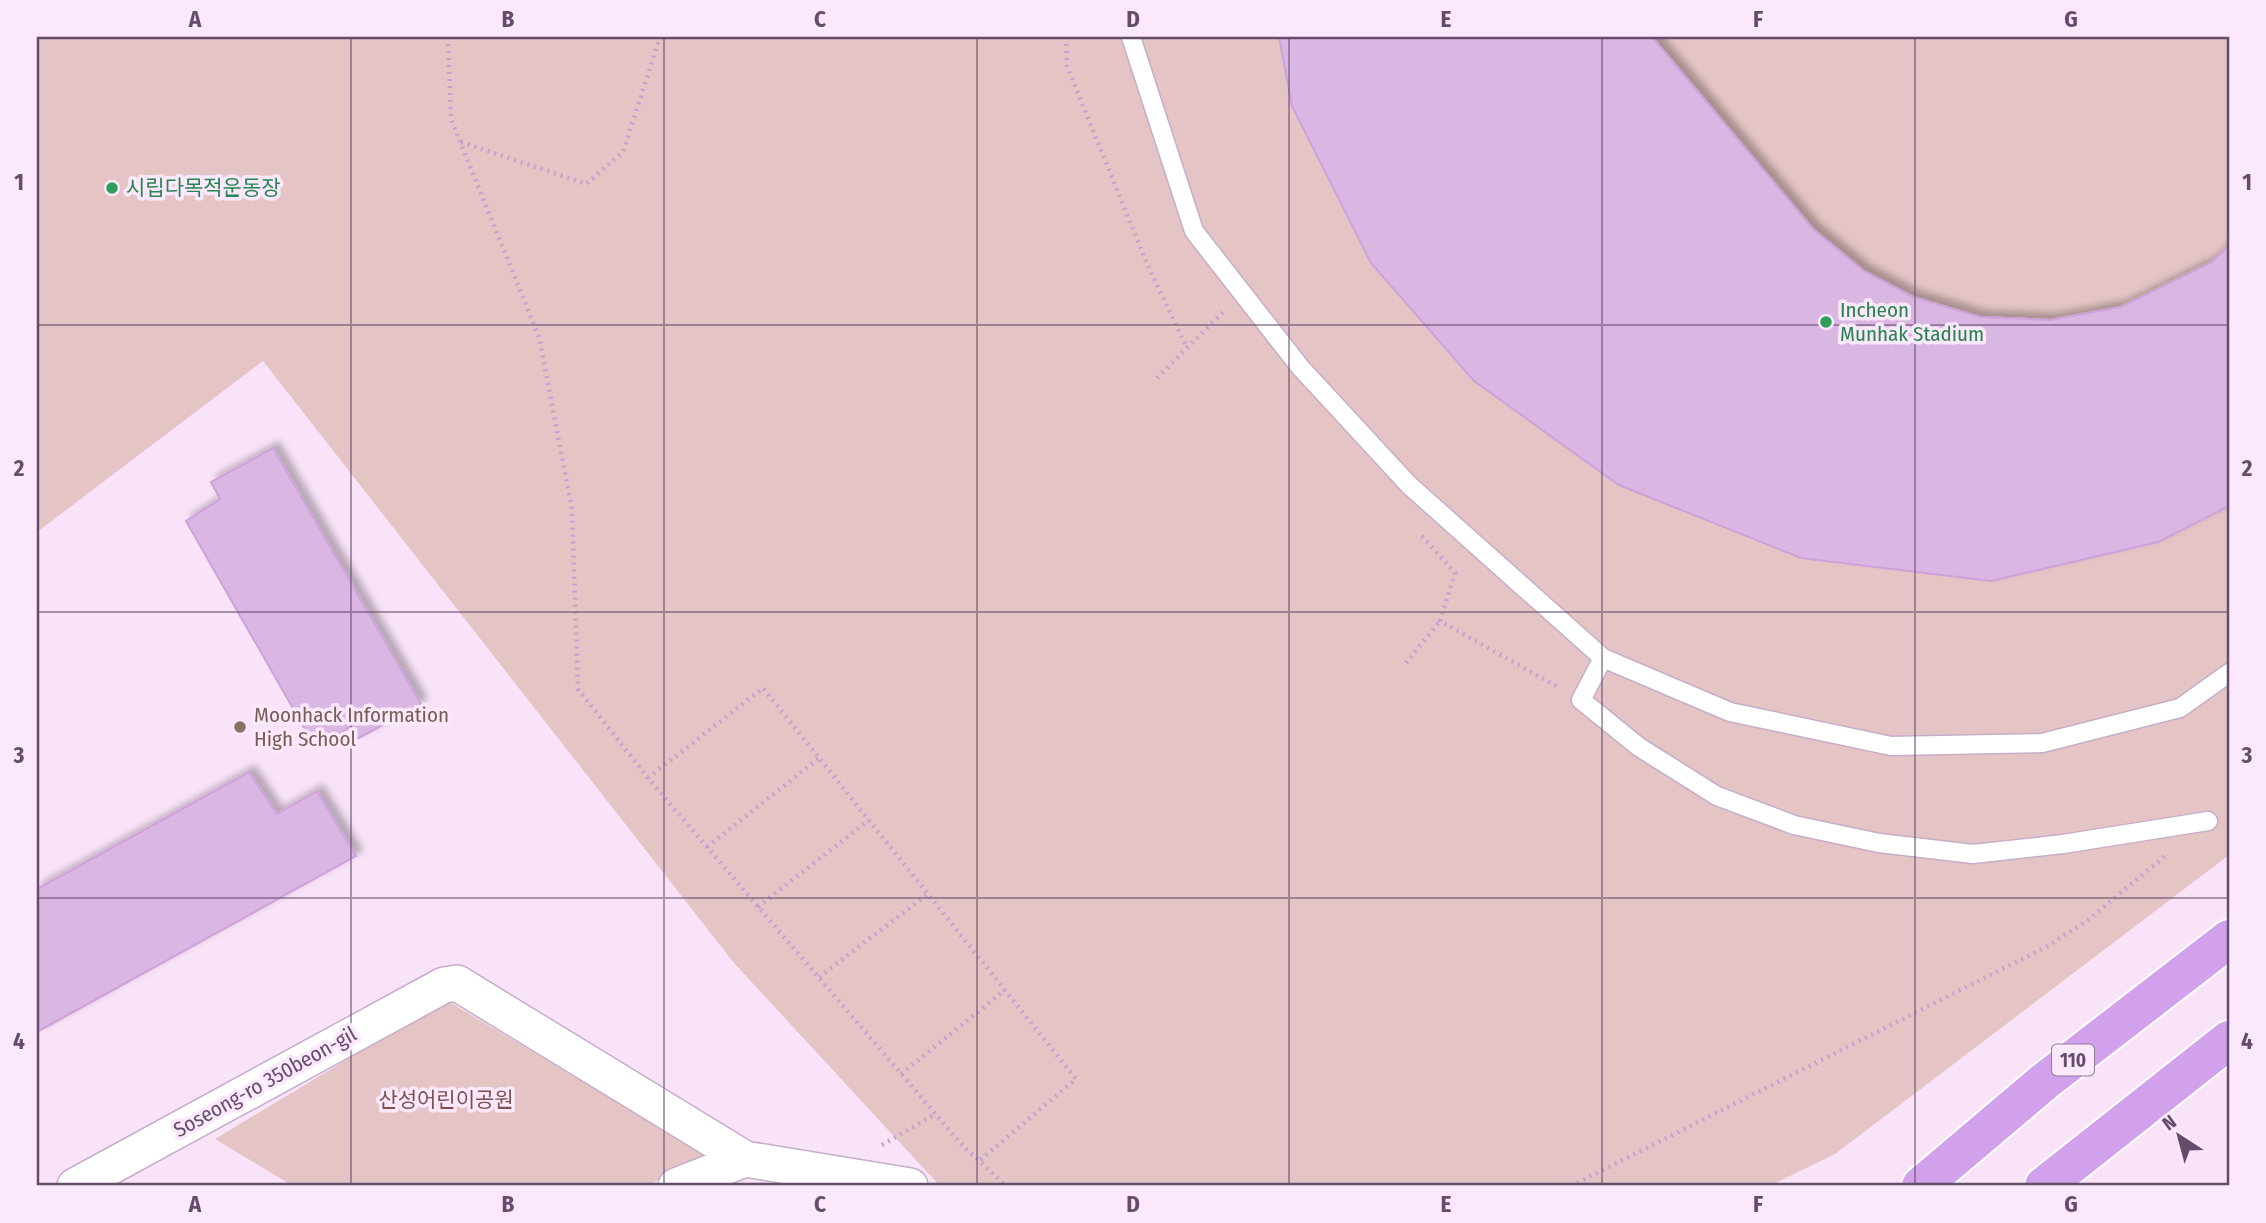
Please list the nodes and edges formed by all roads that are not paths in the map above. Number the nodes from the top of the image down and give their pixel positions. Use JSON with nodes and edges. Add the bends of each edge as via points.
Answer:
{"nodes":[{"id":1,"x":1131,"y":37,"type":"edge"},
{"id":2,"x":1603,"y":658,"type":"junction"},
{"id":3,"x":2229,"y":673,"type":"edge"},
{"id":4,"x":2208,"y":821,"type":"road end"},
{"id":5,"x":2229,"y":939,"type":"edge"},
{"id":6,"x":2229,"y":1040,"type":"edge"},
{"id":7,"x":744,"y":1173,"type":"edge"},
{"id":8,"x":75,"y":1186,"type":"edge"},
{"id":9,"x":676,"y":1186,"type":"edge"},
{"id":10,"x":910,"y":1186,"type":"edge"},
{"id":11,"x":1921,"y":1186,"type":"edge"},
{"id":12,"x":2044,"y":1186,"type":"edge"}],
"edges":[{"from":1,"to":2,"type":"lane","via":[[1194,231],[1300,367],[1409,485]]},
{"from":2,"to":3,"type":"lane","via":[[1730,712],[1891,747],[2042,743],[2180,708]]},
{"from":2,"to":4,"type":"lane","via":[[1581,700],[1639,747],[1717,796],[1794,825],[1879,843],[1973,854]]},
{"from":5,"to":11,"type":"highway","number":"110","via":[[2045,1081]]},
{"from":6,"to":12,"type":"highway"},
{"from":7,"to":8,"type":"street","name":"Soseong-ro 350beon-gil","via":[[457,983],[444,985]]},
{"from":7,"to":9,"type":"street"},
{"from":7,"to":10,"type":"street"}]}
